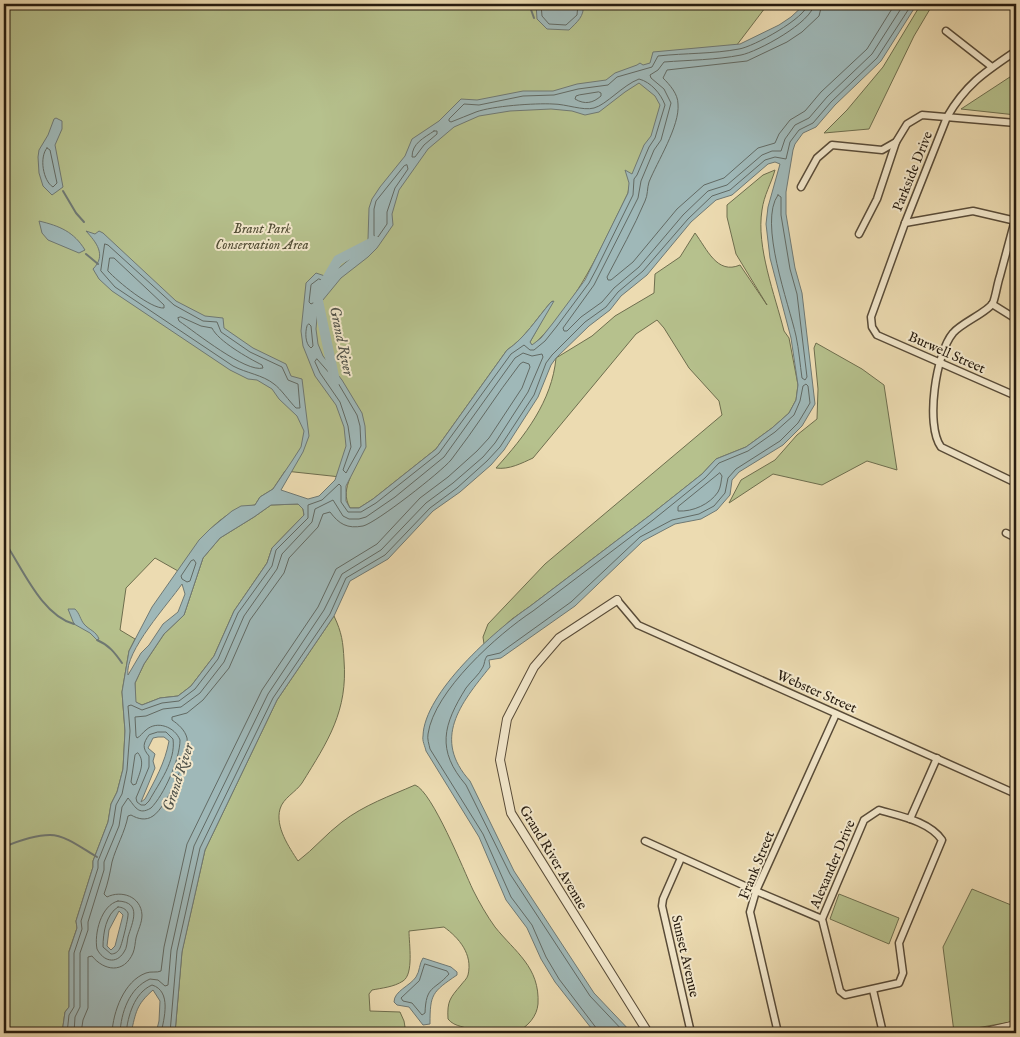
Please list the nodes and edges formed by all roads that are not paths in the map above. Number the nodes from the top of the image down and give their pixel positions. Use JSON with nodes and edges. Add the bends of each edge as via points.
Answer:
{"nodes":[{"id":1,"x":946,"y":32,"type":"dead end"},
{"id":2,"x":1016,"y":52,"type":"edge"},
{"id":3,"x":992,"y":67,"type":"junction"},
{"id":4,"x":947,"y":117,"type":"junction"},
{"id":5,"x":1016,"y":123,"type":"edge"},
{"id":6,"x":896,"y":142,"type":"junction"},
{"id":7,"x":800,"y":188,"type":"dead end"},
{"id":8,"x":1015,"y":221,"type":"edge"},
{"id":9,"x":905,"y":223,"type":"junction"},
{"id":10,"x":859,"y":234,"type":"dead end"},
{"id":11,"x":992,"y":304,"type":"junction"},
{"id":12,"x":1016,"y":318,"type":"edge"},
{"id":13,"x":872,"y":327,"type":"joint"},
{"id":14,"x":939,"y":361,"type":"junction"},
{"id":15,"x":1016,"y":396,"type":"edge"},
{"id":16,"x":1016,"y":483,"type":"edge"},
{"id":17,"x":1006,"y":533,"type":"dead end"},
{"id":18,"x":1016,"y":538,"type":"edge"},
{"id":19,"x":617,"y":600,"type":"joint"},
{"id":20,"x":836,"y":714,"type":"junction"},
{"id":21,"x":937,"y":758,"type":"junction"},
{"id":22,"x":1016,"y":794,"type":"edge"},
{"id":23,"x":910,"y":819,"type":"junction"},
{"id":24,"x":644,"y":841,"type":"dead end"},
{"id":25,"x":681,"y":858,"type":"junction"},
{"id":26,"x":756,"y":891,"type":"junction"},
{"id":27,"x":822,"y":919,"type":"junction"},
{"id":28,"x":873,"y":990,"type":"junction"},
{"id":29,"x":1016,"y":1026,"type":"edge"},
{"id":30,"x":650,"y":1033,"type":"edge"},
{"id":31,"x":691,"y":1033,"type":"edge"},
{"id":32,"x":778,"y":1033,"type":"edge"},
{"id":33,"x":883,"y":1033,"type":"edge"},
{"id":34,"x":981,"y":1033,"type":"edge"}],
"edges":[{"from":1,"to":3,"type":"street"},
{"from":2,"to":3,"type":"street","name":"Parkside Drive"},
{"from":3,"to":4,"type":"street","name":"Parkside Drive","via":[[974,80]]},
{"from":4,"to":5,"type":"street"},
{"from":4,"to":6,"type":"street","via":[[922,115],[907,124]]},
{"from":4,"to":9,"type":"street","name":"Parkside Drive"},
{"from":6,"to":7,"type":"street","via":[[882,150],[832,145],[817,158]]},
{"from":6,"to":10,"type":"street","via":[[877,199]]},
{"from":8,"to":9,"type":"street","via":[[973,211]]},
{"from":8,"to":11,"type":"street"},
{"from":9,"to":13,"type":"street","name":"Parkside Drive","via":[[871,317]]},
{"from":11,"to":12,"type":"street"},
{"from":11,"to":14,"type":"street","via":[[953,333]]},
{"from":13,"to":14,"type":"street","name":"Burwell Street","via":[[877,335]]},
{"from":14,"to":15,"type":"street","name":"Burwell Street"},
{"from":14,"to":16,"type":"street","via":[[933,406],[941,447]]},
{"from":17,"to":18,"type":"street"},
{"from":19,"to":20,"type":"street","name":"Webster Street","via":[[638,625]]},
{"from":19,"to":30,"type":"street","name":"Grand River Avenue","via":[[559,638],[534,667],[507,719],[500,760],[511,813]]},
{"from":20,"to":21,"type":"street","name":"Webster Street"},
{"from":20,"to":26,"type":"street","name":"Frank Street"},
{"from":21,"to":22,"type":"street","name":"Webster Street"},
{"from":21,"to":23,"type":"street"},
{"from":23,"to":27,"type":"street","name":"Alexander Drive","via":[[879,810],[864,820]]},
{"from":23,"to":28,"type":"street","name":"Alexander Drive","via":[[937,832],[942,840],[900,943],[903,973],[899,982]]},
{"from":24,"to":25,"type":"street"},
{"from":25,"to":26,"type":"street"},
{"from":25,"to":31,"type":"street","name":"Sunset Avenue","via":[[662,906]]},
{"from":26,"to":27,"type":"street"},
{"from":26,"to":32,"type":"street","name":"Frank Street","via":[[750,912]]},
{"from":27,"to":28,"type":"street","name":"Alexander Drive","via":[[840,991],[845,995]]},
{"from":28,"to":33,"type":"street"},
{"from":29,"to":34,"type":"street"}]}
